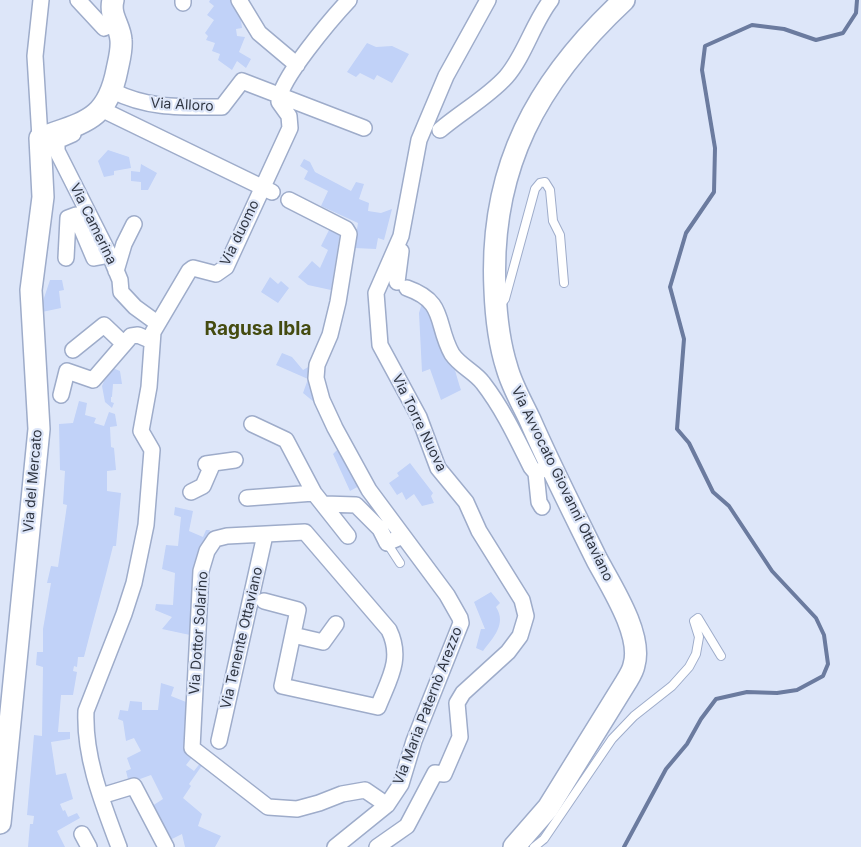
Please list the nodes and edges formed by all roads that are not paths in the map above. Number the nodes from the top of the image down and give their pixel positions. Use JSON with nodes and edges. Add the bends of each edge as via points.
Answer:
{"nodes":[{"id":1,"x":41,"y":0,"type":"edge"},
{"id":2,"x":78,"y":0,"type":"edge"},
{"id":3,"x":113,"y":0,"type":"edge"},
{"id":4,"x":239,"y":0,"type":"edge"},
{"id":5,"x":349,"y":0,"type":"edge"},
{"id":6,"x":488,"y":0,"type":"edge"},
{"id":7,"x":551,"y":0,"type":"edge"},
{"id":8,"x":624,"y":0,"type":"edge"},
{"id":9,"x":118,"y":30,"type":"junction"},
{"id":10,"x":297,"y":65,"type":"junction"},
{"id":11,"x":121,"y":95,"type":"junction"},
{"id":12,"x":280,"y":96,"type":"junction"},
{"id":13,"x":98,"y":119,"type":"junction"},
{"id":14,"x":364,"y":128,"type":"dead end"},
{"id":15,"x":440,"y":130,"type":"dead end"},
{"id":16,"x":40,"y":138,"type":"junction"},
{"id":17,"x":267,"y":190,"type":"junction"},
{"id":18,"x":289,"y":200,"type":"dead end"},
{"id":19,"x":134,"y":224,"type":"dead end"},
{"id":20,"x":400,"y":236,"type":"junction"},
{"id":21,"x":110,"y":255,"type":"junction"},
{"id":22,"x":66,"y":258,"type":"dead end"},
{"id":23,"x":116,"y":271,"type":"junction"},
{"id":24,"x":564,"y":283,"type":"dead end"},
{"id":25,"x":496,"y":309,"type":"junction"},
{"id":26,"x":157,"y":323,"type":"junction"},
{"id":27,"x":152,"y":340,"type":"junction"},
{"id":28,"x":124,"y":344,"type":"junction"},
{"id":29,"x":73,"y":350,"type":"dead end"},
{"id":30,"x":60,"y":395,"type":"dead end"},
{"id":31,"x":252,"y":424,"type":"dead end"},
{"id":32,"x":235,"y":460,"type":"dead end"},
{"id":33,"x":543,"y":470,"type":"junction"},
{"id":34,"x":191,"y":492,"type":"dead end"},
{"id":35,"x":247,"y":498,"type":"dead end"},
{"id":36,"x":319,"y":498,"type":"junction"},
{"id":37,"x":542,"y":507,"type":"dead end"},
{"id":38,"x":265,"y":534,"type":"junction"},
{"id":39,"x":348,"y":536,"type":"dead end"},
{"id":40,"x":403,"y":536,"type":"junction"},
{"id":41,"x":388,"y":543,"type":"junction"},
{"id":42,"x":400,"y":562,"type":"dead end"},
{"id":43,"x":264,"y":601,"type":"dead end"},
{"id":44,"x":336,"y":624,"type":"dead end"},
{"id":45,"x":293,"y":635,"type":"junction"},
{"id":46,"x":721,"y":656,"type":"dead end"},
{"id":47,"x":219,"y":741,"type":"dead end"},
{"id":48,"x":101,"y":796,"type":"junction"},
{"id":49,"x":387,"y":805,"type":"junction"},
{"id":50,"x":0,"y":823,"type":"edge"},
{"id":51,"x":119,"y":847,"type":"edge"},
{"id":52,"x":166,"y":847,"type":"edge"},
{"id":53,"x":335,"y":847,"type":"edge"},
{"id":54,"x":377,"y":847,"type":"edge"},
{"id":55,"x":514,"y":847,"type":"edge"},
{"id":56,"x":534,"y":847,"type":"edge"}],
"edges":[{"from":1,"to":16,"type":"street","via":[[35,56]]},
{"from":2,"to":9,"type":"street","via":[[104,28]]},
{"from":3,"to":9,"type":"street","via":[[111,10]]},
{"from":4,"to":10,"type":"street","via":[[258,33]]},
{"from":5,"to":10,"type":"street"},
{"from":6,"to":20,"type":"street","name":"Via Torre Nuova","via":[[446,76],[419,140]]},
{"from":7,"to":15,"type":"street","via":[[507,76]]},
{"from":8,"to":25,"type":"street","name":"Via Avvocato Giovanni Ottaviano","via":[[567,59],[532,113],[516,147],[502,192],[496,226]]},
{"from":9,"to":11,"type":"street"},
{"from":10,"to":12,"type":"street"},
{"from":11,"to":12,"type":"street","name":"Via Alloro","via":[[169,107],[222,107],[242,81]]},
{"from":11,"to":13,"type":"street"},
{"from":12,"to":14,"type":"street"},
{"from":12,"to":17,"type":"street","via":[[279,102],[288,114],[290,124]]},
{"from":13,"to":16,"type":"street"},
{"from":13,"to":17,"type":"street"},
{"from":13,"to":21,"type":"street","name":"Via Camerina","via":[[56,143],[68,185]]},
{"from":16,"to":50,"type":"street","name":"Via del Mercato","via":[[43,197],[31,290],[39,429]]},
{"from":17,"to":26,"type":"street","name":"Via duomo","via":[[223,270],[216,274],[193,268],[186,274]]},
{"from":18,"to":40,"type":"street","name":"Via Maria Paternò Arezzo","via":[[348,230],[338,302],[330,334],[317,365],[316,378],[335,428],[369,490]]},
{"from":19,"to":23,"type":"street"},
{"from":20,"to":33,"type":"street","via":[[402,285],[422,293],[434,306],[453,354],[481,380]]},
{"from":20,"to":54,"type":"street","name":"Via Torre Nuova","via":[[376,293],[380,345],[419,418],[438,468],[466,502],[487,544],[522,600],[526,616],[520,636],[508,652],[463,693],[457,703],[460,737],[444,774],[435,773],[428,782],[407,826]]},
{"from":21,"to":22,"type":"street","via":[[94,258],[78,220],[68,218]]},
{"from":21,"to":23,"type":"street","name":"Via Camerina"},
{"from":23,"to":26,"type":"street","name":"Via Camerina","via":[[122,292],[135,307]]},
{"from":24,"to":25,"type":"lane","via":[[560,235],[554,220],[550,190],[545,182],[540,183],[535,189],[505,299]]},
{"from":25,"to":33,"type":"street","name":"Via Avvocato Giovanni Ottaviano","via":[[507,370]]},
{"from":26,"to":27,"type":"street"},
{"from":27,"to":28,"type":"street","via":[[138,335],[131,336]]},
{"from":27,"to":48,"type":"street","via":[[149,387],[141,431],[152,450],[146,526],[124,614],[86,711],[91,758]]},
{"from":28,"to":29,"type":"street","via":[[104,325]]},
{"from":28,"to":30,"type":"street","via":[[93,380],[67,371]]},
{"from":31,"to":36,"type":"street","via":[[286,440]]},
{"from":32,"to":34,"type":"street","via":[[209,463],[203,486]]},
{"from":33,"to":37,"type":"street"},
{"from":33,"to":55,"type":"street","name":"Via Avvocato Giovanni Ottaviano","via":[[626,615],[634,642],[635,664],[548,808]]},
{"from":35,"to":36,"type":"street"},
{"from":36,"to":39,"type":"street"},
{"from":36,"to":41,"type":"street","via":[[356,505],[368,515]]},
{"from":38,"to":45,"type":"street","name":"Via Dottor Solarino","via":[[305,532],[389,630],[396,644],[397,657],[378,707],[282,686]]},
{"from":38,"to":47,"type":"street","name":"Via Tenente Ottaviano"},
{"from":38,"to":49,"type":"street","name":"Via Dottor Solarino","via":[[227,536],[215,540],[201,571],[192,748],[268,806],[297,809],[364,790]]},
{"from":40,"to":41,"type":"street"},
{"from":40,"to":49,"type":"street","name":"Via Maria Paternò Arezzo","via":[[448,595],[460,623],[414,741],[401,784]]},
{"from":41,"to":42,"type":"lane"},
{"from":43,"to":45,"type":"street","via":[[298,610]]},
{"from":44,"to":45,"type":"street","via":[[323,642]]},
{"from":46,"to":56,"type":"lane","via":[[698,618],[694,620],[699,637],[696,654],[689,667],[672,686],[622,728],[544,839]]},
{"from":48,"to":51,"type":"street"},
{"from":48,"to":52,"type":"street","via":[[134,786]]},
{"from":49,"to":53,"type":"street","name":"Via Maria Paternò Arezzo"}]}
